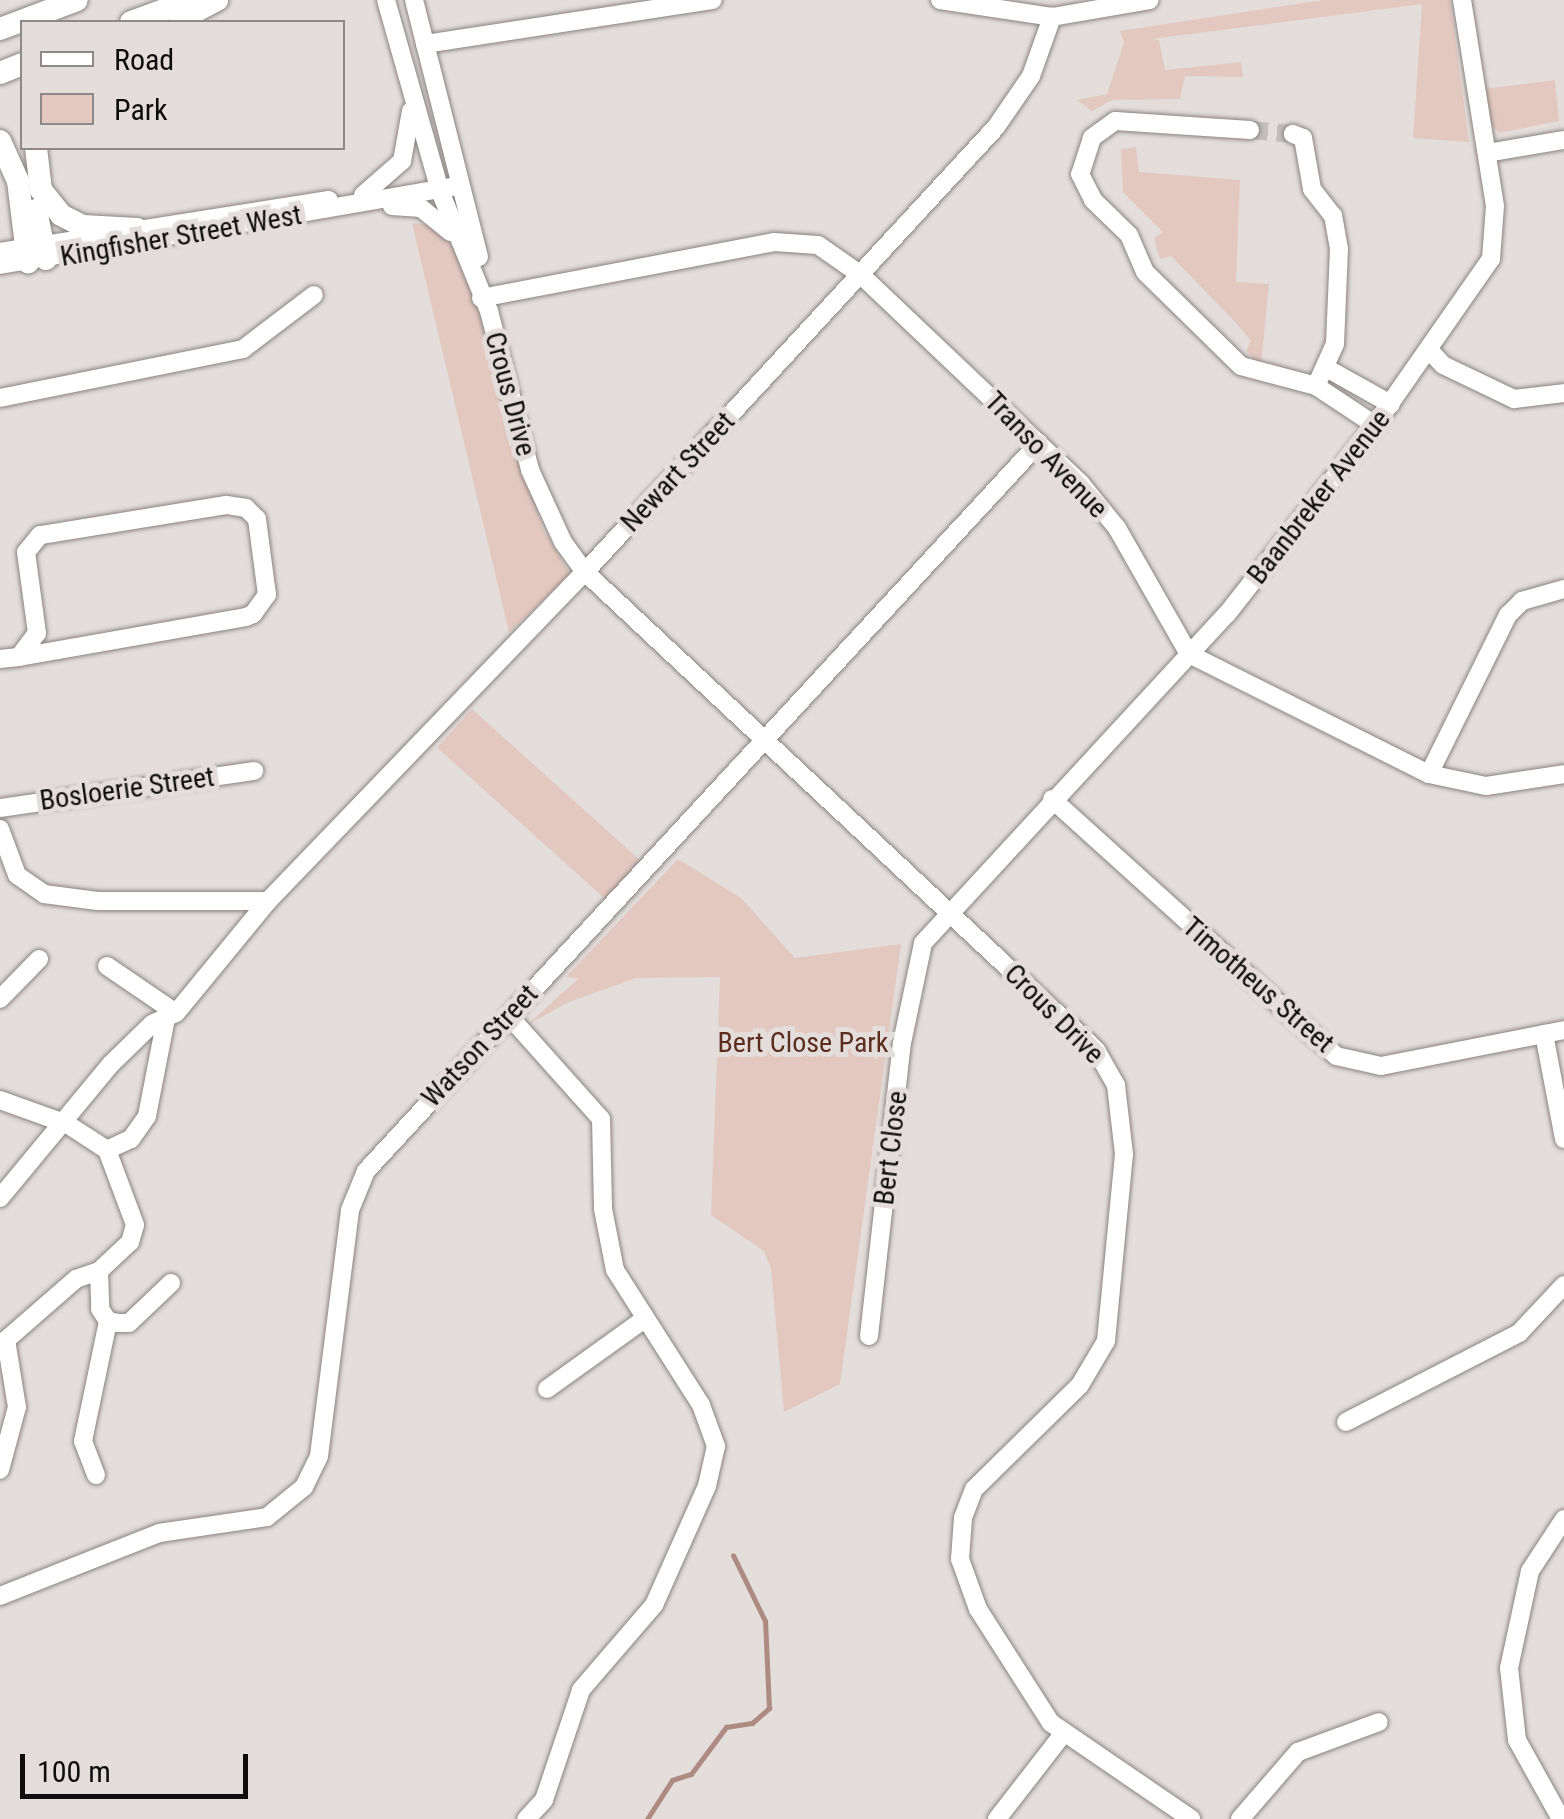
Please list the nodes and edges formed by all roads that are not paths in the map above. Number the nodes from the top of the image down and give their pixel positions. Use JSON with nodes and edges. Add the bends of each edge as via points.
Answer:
{"nodes":[{"id":1,"x":77,"y":0,"type":"edge"},
{"id":2,"x":190,"y":0,"type":"edge"},
{"id":3,"x":217,"y":0,"type":"edge"},
{"id":4,"x":386,"y":0,"type":"edge"},
{"id":5,"x":414,"y":0,"type":"edge"},
{"id":6,"x":713,"y":0,"type":"edge"},
{"id":7,"x":940,"y":0,"type":"edge"},
{"id":8,"x":1150,"y":0,"type":"edge"},
{"id":9,"x":1462,"y":0,"type":"edge"},
{"id":10,"x":1052,"y":17,"type":"junction"},
{"id":11,"x":26,"y":20,"type":"edge"},
{"id":12,"x":137,"y":20,"type":"edge"},
{"id":13,"x":178,"y":20,"type":"edge"},
{"id":14,"x":425,"y":44,"type":"junction"},
{"id":15,"x":410,"y":92,"type":"junction"},
{"id":16,"x":1250,"y":130,"type":"tunnel mouth"},
{"id":17,"x":1293,"y":134,"type":"dead end"},
{"id":18,"x":1564,"y":140,"type":"edge"},
{"id":19,"x":0,"y":141,"type":"edge"},
{"id":20,"x":28,"y":150,"type":"edge"},
{"id":21,"x":36,"y":150,"type":"edge"},
{"id":22,"x":1487,"y":153,"type":"junction"},
{"id":23,"x":458,"y":180,"type":"junction"},
{"id":24,"x":438,"y":186,"type":"junction"},
{"id":25,"x":362,"y":200,"type":"junction"},
{"id":26,"x":137,"y":230,"type":"junction"},
{"id":27,"x":0,"y":252,"type":"edge"},
{"id":28,"x":36,"y":253,"type":"junction"},
{"id":29,"x":0,"y":266,"type":"edge"},
{"id":30,"x":473,"y":266,"type":"junction"},
{"id":31,"x":860,"y":275,"type":"junction"},
{"id":32,"x":314,"y":294,"type":"dead end"},
{"id":33,"x":487,"y":301,"type":"junction"},
{"id":34,"x":1430,"y":351,"type":"junction"},
{"id":35,"x":1328,"y":369,"type":"junction"},
{"id":36,"x":1316,"y":386,"type":"junction"},
{"id":37,"x":1564,"y":393,"type":"edge"},
{"id":38,"x":0,"y":398,"type":"edge"},
{"id":39,"x":1391,"y":404,"type":"junction"},
{"id":40,"x":1376,"y":425,"type":"junction"},
{"id":41,"x":1039,"y":443,"type":"junction"},
{"id":42,"x":585,"y":572,"type":"junction"},
{"id":43,"x":1564,"y":589,"type":"edge"},
{"id":44,"x":1189,"y":654,"type":"junction"},
{"id":45,"x":10,"y":658,"type":"edge"},
{"id":46,"x":765,"y":742,"type":"junction"},
{"id":47,"x":254,"y":771,"type":"dead end"},
{"id":48,"x":1429,"y":774,"type":"junction"},
{"id":49,"x":1564,"y":774,"type":"edge"},
{"id":50,"x":1052,"y":799,"type":"junction"},
{"id":51,"x":0,"y":808,"type":"edge"},
{"id":52,"x":0,"y":828,"type":"edge"},
{"id":53,"x":268,"y":901,"type":"junction"},
{"id":54,"x":950,"y":912,"type":"junction"},
{"id":55,"x":39,"y":959,"type":"dead end"},
{"id":56,"x":108,"y":966,"type":"dead end"},
{"id":57,"x":0,"y":999,"type":"edge"},
{"id":58,"x":508,"y":1016,"type":"junction"},
{"id":59,"x":170,"y":1018,"type":"junction"},
{"id":60,"x":1564,"y":1030,"type":"edge"},
{"id":61,"x":1544,"y":1034,"type":"junction"},
{"id":62,"x":0,"y":1100,"type":"edge"},
{"id":63,"x":67,"y":1124,"type":"junction"},
{"id":64,"x":1564,"y":1139,"type":"edge"},
{"id":65,"x":107,"y":1150,"type":"junction"},
{"id":66,"x":0,"y":1198,"type":"edge"},
{"id":67,"x":99,"y":1271,"type":"junction"},
{"id":68,"x":171,"y":1283,"type":"dead end"},
{"id":69,"x":1564,"y":1284,"type":"edge"},
{"id":70,"x":644,"y":1320,"type":"junction"},
{"id":71,"x":108,"y":1322,"type":"junction"},
{"id":72,"x":870,"y":1336,"type":"dead end"},
{"id":73,"x":547,"y":1389,"type":"dead end"},
{"id":74,"x":1346,"y":1422,"type":"dead end"},
{"id":75,"x":0,"y":1470,"type":"edge"},
{"id":76,"x":96,"y":1475,"type":"dead end"},
{"id":77,"x":1564,"y":1519,"type":"edge"},
{"id":78,"x":0,"y":1596,"type":"edge"},
{"id":79,"x":1378,"y":1722,"type":"dead end"},
{"id":80,"x":1063,"y":1734,"type":"junction"},
{"id":81,"x":526,"y":1819,"type":"edge"},
{"id":82,"x":997,"y":1819,"type":"edge"},
{"id":83,"x":1190,"y":1819,"type":"edge"},
{"id":84,"x":1240,"y":1819,"type":"edge"},
{"id":85,"x":1561,"y":1819,"type":"edge"}],
"edges":[{"from":1,"to":11,"type":"main road"},
{"from":2,"to":12,"type":"main road"},
{"from":3,"to":13,"type":"main road"},
{"from":4,"to":15,"type":"street","name":"Crous Drive"},
{"from":5,"to":14,"type":"street","name":"Crous Drive"},
{"from":6,"to":14,"type":"street"},
{"from":7,"to":10,"type":"street"},
{"from":8,"to":10,"type":"street"},
{"from":9,"to":22,"type":"street","name":"Baanbreker Avenue"},
{"from":10,"to":31,"type":"street","name":"Newart Street","via":[[1018,100]]},
{"from":14,"to":23,"type":"street","name":"Crous Drive"},
{"from":15,"to":24,"type":"street","name":"Crous Drive"},
{"from":15,"to":25,"type":"street","via":[[407,151]]},
{"from":16,"to":36,"type":"street","via":[[1115,121],[1092,138],[1080,174],[1092,200],[1129,235],[1145,272],[1241,366]]},
{"from":17,"to":35,"type":"street","via":[[1303,138],[1312,189],[1336,222],[1335,344]]},
{"from":18,"to":22,"type":"street"},
{"from":19,"to":28,"type":"main road"},
{"from":20,"to":28,"type":"main road"},
{"from":21,"to":26,"type":"main road","via":[[41,190],[61,215],[83,226]]},
{"from":22,"to":34,"type":"street","name":"Baanbreker Avenue","via":[[1496,232],[1491,259]]},
{"from":23,"to":24,"type":"street","name":"Kingfisher Street West"},
{"from":23,"to":33,"type":"street","name":"Crous Drive"},
{"from":24,"to":25,"type":"street","name":"Kingfisher Street West"},
{"from":24,"to":30,"type":"street","name":"Crous Drive"},
{"from":25,"to":26,"type":"street","name":"Kingfisher Street West"},
{"from":25,"to":28,"type":"street","name":"Kingfisher Street West"},
{"from":25,"to":30,"type":"street","name":"Kingfisher Street West","via":[[432,212]]},
{"from":26,"to":28,"type":"street","name":"Kingfisher Street West"},
{"from":27,"to":28,"type":"street","name":"Kingfisher Street West"},
{"from":28,"to":29,"type":"street","name":"Kingfisher Street West"},
{"from":30,"to":33,"type":"street","name":"Crous Drive"},
{"from":31,"to":33,"type":"street","name":"Transo Avenue","via":[[835,254],[796,240]]},
{"from":31,"to":41,"type":"street","name":"Transo Avenue"},
{"from":31,"to":42,"type":"street","name":"Newart Street"},
{"from":32,"to":38,"type":"street","via":[[243,349]]},
{"from":33,"to":42,"type":"street","name":"Crous Drive","via":[[530,470],[554,526]]},
{"from":34,"to":37,"type":"street","via":[[1443,365],[1514,399]]},
{"from":34,"to":39,"type":"street","name":"Baanbreker Avenue"},
{"from":35,"to":36,"type":"street"},
{"from":35,"to":39,"type":"street"},
{"from":36,"to":40,"type":"street"},
{"from":39,"to":40,"type":"street","name":"Baanbreker Avenue"},
{"from":40,"to":44,"type":"street","name":"Baanbreker Avenue"},
{"from":41,"to":44,"type":"street","name":"Transo Avenue","via":[[1117,528]]},
{"from":41,"to":46,"type":"street","name":"Watson Street"},
{"from":42,"to":46,"type":"street","name":"Crous Drive"},
{"from":42,"to":53,"type":"street","name":"Newart Street"},
{"from":43,"to":48,"type":"street","via":[[1522,600],[1508,615]]},
{"from":44,"to":48,"type":"street"},
{"from":44,"to":50,"type":"street","name":"Baanbreker Avenue"},
{"from":45,"to":45,"type":"street","via":[[37,633],[26,552],[46,532],[238,505],[259,524],[265,600],[246,617]]},
{"from":46,"to":54,"type":"street","name":"Crous Drive"},
{"from":46,"to":58,"type":"street","name":"Watson Street"},
{"from":47,"to":51,"type":"street","name":"Bosloerie Street"},
{"from":48,"to":49,"type":"street","via":[[1486,786]]},
{"from":50,"to":54,"type":"street","name":"Baanbreker Avenue"},
{"from":50,"to":61,"type":"street","name":"Timotheus Street","via":[[1336,1056],[1382,1066]]},
{"from":52,"to":53,"type":"street","via":[[17,875],[44,894],[98,901]]},
{"from":53,"to":59,"type":"street","name":"Newart Street"},
{"from":54,"to":72,"type":"street","name":"Bert Close","via":[[930,930],[913,967]]},
{"from":54,"to":80,"type":"street","name":"Crous Drive","via":[[1096,1050],[1124,1116],[1120,1221],[1101,1355],[1080,1385],[989,1470],[966,1505],[960,1532],[971,1597],[1040,1710]]},
{"from":55,"to":57,"type":"street"},
{"from":56,"to":59,"type":"street"},
{"from":58,"to":70,"type":"street","via":[[601,1119],[606,1237],[615,1270]]},
{"from":58,"to":78,"type":"street","name":"Watson Street","via":[[384,1148],[356,1190],[319,1456],[304,1487],[268,1517],[159,1533]]},
{"from":59,"to":63,"type":"street","via":[[152,1024],[122,1052]]},
{"from":59,"to":65,"type":"street","via":[[146,1116],[131,1139]]},
{"from":60,"to":61,"type":"street","name":"Timotheus Street"},
{"from":61,"to":64,"type":"street"},
{"from":62,"to":63,"type":"street"},
{"from":63,"to":65,"type":"street"},
{"from":63,"to":66,"type":"street"},
{"from":65,"to":67,"type":"street","via":[[135,1225],[130,1242]]},
{"from":67,"to":71,"type":"street","via":[[98,1300]]},
{"from":67,"to":75,"type":"street","via":[[76,1279],[6,1340],[17,1407]]},
{"from":68,"to":71,"type":"street","via":[[129,1322]]},
{"from":69,"to":74,"type":"street","via":[[1547,1310],[1518,1333]]},
{"from":70,"to":73,"type":"street"},
{"from":70,"to":81,"type":"street","via":[[711,1422],[715,1466],[654,1605],[581,1690],[544,1800]]},
{"from":71,"to":76,"type":"street","via":[[84,1440]]},
{"from":77,"to":85,"type":"street","via":[[1530,1570],[1508,1668],[1517,1740]]},
{"from":79,"to":84,"type":"street","via":[[1298,1752]]},
{"from":80,"to":82,"type":"street"},
{"from":80,"to":83,"type":"street","name":"Crous Drive"}]}
